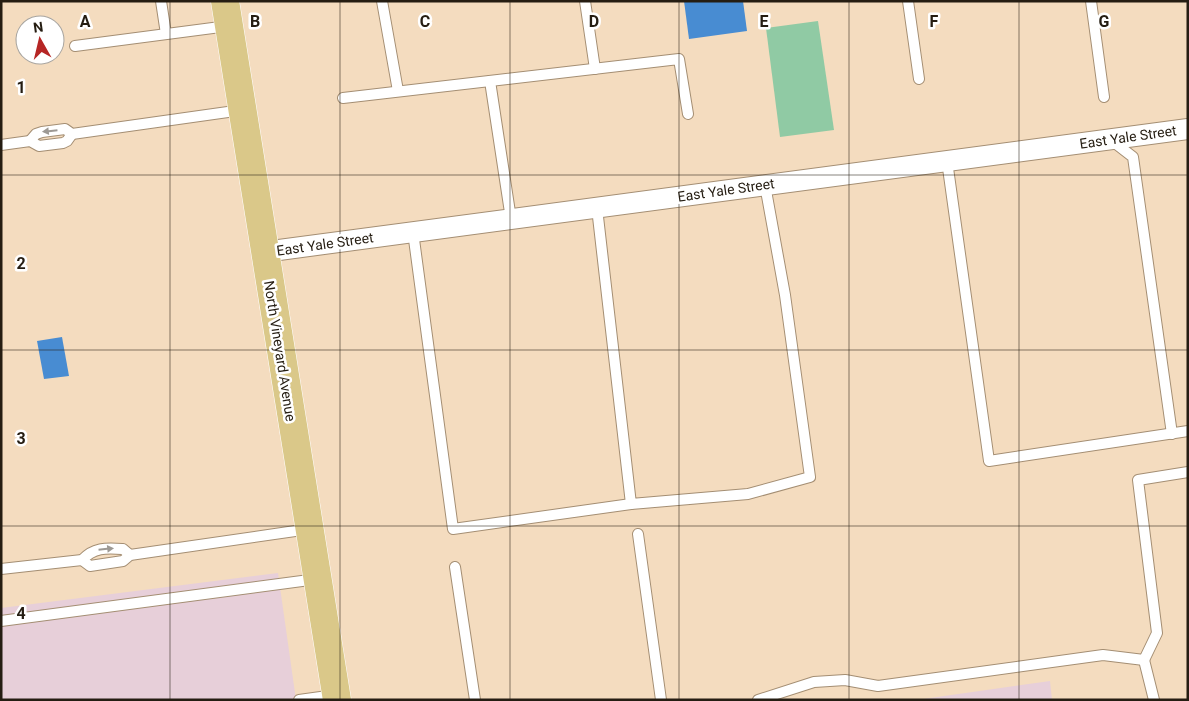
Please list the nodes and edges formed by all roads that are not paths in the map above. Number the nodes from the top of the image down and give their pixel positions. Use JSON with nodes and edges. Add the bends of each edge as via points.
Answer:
{"nodes":[{"id":1,"x":161,"y":1,"type":"edge"},
{"id":2,"x":382,"y":1,"type":"edge"},
{"id":3,"x":585,"y":1,"type":"edge"},
{"id":4,"x":908,"y":1,"type":"edge"},
{"id":5,"x":1091,"y":1,"type":"edge"},
{"id":6,"x":227,"y":14,"type":"edge"},
{"id":7,"x":166,"y":34,"type":"junction"},
{"id":8,"x":75,"y":46,"type":"dead end"},
{"id":9,"x":595,"y":69,"type":"junction"},
{"id":10,"x":919,"y":79,"type":"dead end"},
{"id":11,"x":490,"y":81,"type":"junction"},
{"id":12,"x":398,"y":91,"type":"junction"},
{"id":13,"x":1104,"y":97,"type":"dead end"},
{"id":14,"x":343,"y":98,"type":"dead end"},
{"id":15,"x":242,"y":110,"type":"junction"},
{"id":16,"x":688,"y":114,"type":"dead end"},
{"id":17,"x":1188,"y":128,"type":"edge"},
{"id":18,"x":1110,"y":139,"type":"junction"},
{"id":19,"x":1,"y":144,"type":"edge"},
{"id":20,"x":947,"y":161,"type":"junction"},
{"id":21,"x":765,"y":185,"type":"junction"},
{"id":22,"x":597,"y":208,"type":"junction"},
{"id":23,"x":511,"y":219,"type":"junction"},
{"id":24,"x":413,"y":232,"type":"junction"},
{"id":25,"x":264,"y":252,"type":"junction"},
{"id":26,"x":1188,"y":431,"type":"edge"},
{"id":27,"x":1172,"y":434,"type":"junction"},
{"id":28,"x":1188,"y":472,"type":"edge"},
{"id":29,"x":631,"y":504,"type":"junction"},
{"id":30,"x":309,"y":529,"type":"junction"},
{"id":31,"x":638,"y":534,"type":"dead end"},
{"id":32,"x":130,"y":555,"type":"junction"},
{"id":33,"x":82,"y":560,"type":"junction"},
{"id":34,"x":455,"y":567,"type":"dead end"},
{"id":35,"x":1,"y":570,"type":"edge"},
{"id":36,"x":317,"y":579,"type":"junction"},
{"id":37,"x":1,"y":621,"type":"edge"},
{"id":38,"x":1144,"y":660,"type":"junction"},
{"id":39,"x":336,"y":697,"type":"edge"},
{"id":40,"x":299,"y":700,"type":"edge"},
{"id":41,"x":475,"y":700,"type":"edge"},
{"id":42,"x":661,"y":700,"type":"edge"},
{"id":43,"x":758,"y":700,"type":"edge"},
{"id":44,"x":1154,"y":700,"type":"edge"}],
"edges":[{"from":1,"to":7,"type":"lane"},
{"from":2,"to":12,"type":"lane"},
{"from":3,"to":9,"type":"lane"},
{"from":4,"to":10,"type":"lane"},
{"from":5,"to":13,"type":"lane"},
{"from":6,"to":7,"type":"lane"},
{"from":6,"to":15,"type":"main road","name":"North Vineyard Avenue"},
{"from":7,"to":8,"type":"lane"},
{"from":9,"to":11,"type":"lane"},
{"from":9,"to":16,"type":"lane","via":[[680,59]]},
{"from":11,"to":12,"type":"lane"},
{"from":11,"to":23,"type":"lane"},
{"from":12,"to":14,"type":"lane"},
{"from":15,"to":19,"type":"lane","via":[[72,134],[68,140],[54,144],[39,146],[30,141]]},
{"from":15,"to":25,"type":"main road","name":"North Vineyard Avenue"},
{"from":17,"to":18,"type":"street","name":"East Yale Street"},
{"from":18,"to":20,"type":"street","name":"East Yale Street"},
{"from":18,"to":27,"type":"lane","via":[[1133,157]]},
{"from":20,"to":21,"type":"street","name":"East Yale Street"},
{"from":20,"to":27,"type":"lane","via":[[989,461]]},
{"from":21,"to":22,"type":"street","name":"East Yale Street"},
{"from":21,"to":29,"type":"lane","via":[[785,295],[810,477],[748,494]]},
{"from":22,"to":23,"type":"street","name":"East Yale Street"},
{"from":22,"to":29,"type":"lane"},
{"from":23,"to":24,"type":"street","name":"East Yale Street"},
{"from":24,"to":25,"type":"street","name":"East Yale Street"},
{"from":24,"to":29,"type":"lane","via":[[452,530]]},
{"from":25,"to":30,"type":"main road","name":"North Vineyard Avenue"},
{"from":26,"to":27,"type":"lane"},
{"from":28,"to":38,"type":"lane","via":[[1138,480],[1157,633]]},
{"from":30,"to":32,"type":"lane"},
{"from":30,"to":36,"type":"main road","name":"North Vineyard Avenue"},
{"from":31,"to":42,"type":"lane"},
{"from":32,"to":33,"type":"lane","via":[[123,561],[90,566]]},
{"from":33,"to":32,"type":"lane","one_way":true,"via":[[88,553],[106,549],[123,549]]},
{"from":33,"to":35,"type":"lane"},
{"from":34,"to":41,"type":"lane"},
{"from":36,"to":37,"type":"lane"},
{"from":36,"to":39,"type":"main road","name":"North Vineyard Avenue"},
{"from":38,"to":43,"type":"lane","via":[[1102,655],[878,686],[845,680],[814,682]]},
{"from":38,"to":44,"type":"lane"},
{"from":39,"to":40,"type":"lane"}]}
